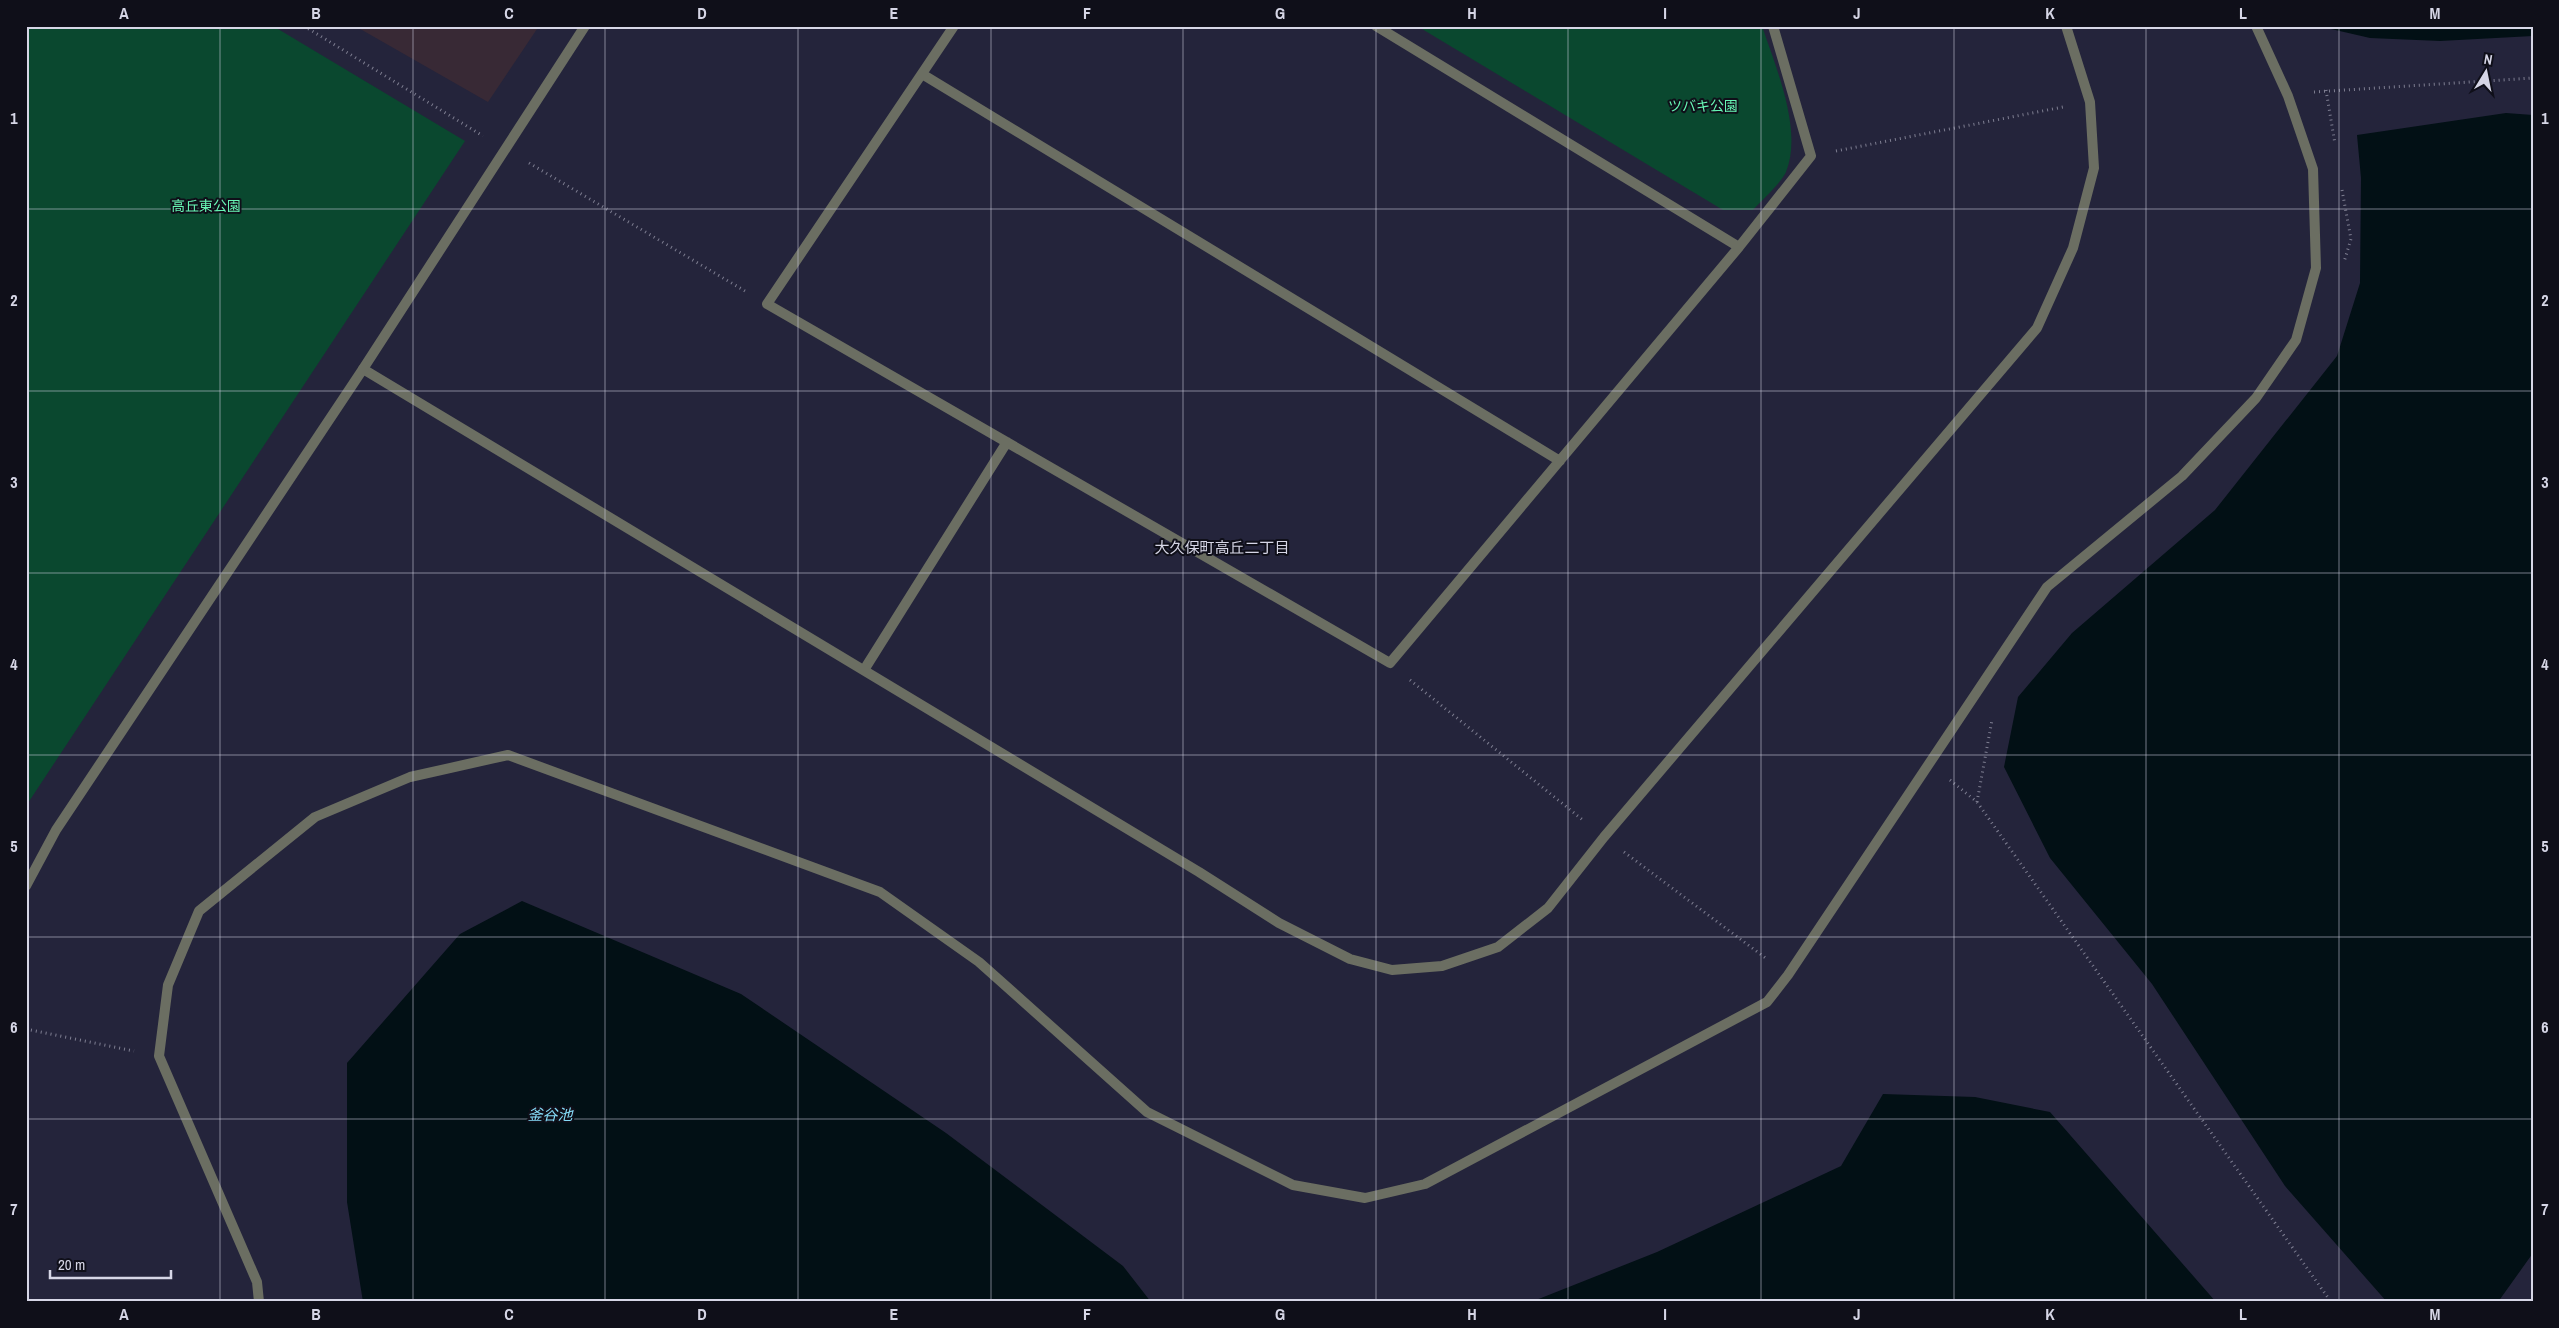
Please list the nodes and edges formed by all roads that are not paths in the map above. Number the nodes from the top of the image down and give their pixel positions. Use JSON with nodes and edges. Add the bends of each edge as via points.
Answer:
{"nodes":[{"id":1,"x":585,"y":26,"type":"edge"},
{"id":2,"x":954,"y":26,"type":"edge"},
{"id":3,"x":1376,"y":26,"type":"edge"},
{"id":4,"x":1773,"y":26,"type":"edge"},
{"id":5,"x":2066,"y":26,"type":"edge"},
{"id":6,"x":2256,"y":26,"type":"edge"},
{"id":7,"x":922,"y":74,"type":"junction"},
{"id":8,"x":1739,"y":247,"type":"junction"},
{"id":9,"x":363,"y":369,"type":"junction"},
{"id":10,"x":1007,"y":442,"type":"junction"},
{"id":11,"x":1560,"y":461,"type":"junction"},
{"id":12,"x":864,"y":670,"type":"junction"},
{"id":13,"x":26,"y":886,"type":"edge"},
{"id":14,"x":260,"y":1302,"type":"edge"}],
"edges":[{"from":1,"to":9,"type":"street"},
{"from":2,"to":7,"type":"street"},
{"from":3,"to":8,"type":"street"},
{"from":4,"to":8,"type":"street","via":[[1811,156]]},
{"from":5,"to":12,"type":"street","via":[[2090,102],[2094,168],[2073,248],[2037,328],[1604,837],[1548,908],[1498,948],[1442,966],[1392,970],[1350,960],[1279,923]]},
{"from":6,"to":14,"type":"street","via":[[2288,96],[2313,169],[2316,268],[2296,340],[2256,398],[2182,476],[2047,587],[1767,1002],[1424,1184],[1365,1198],[1293,1185],[1147,1112],[979,962],[880,892],[508,755],[410,777],[315,817],[199,911],[168,985],[159,1056],[256,1282]]},
{"from":7,"to":10,"type":"street","via":[[767,304]]},
{"from":7,"to":11,"type":"street"},
{"from":8,"to":11,"type":"street"},
{"from":9,"to":12,"type":"street"},
{"from":9,"to":13,"type":"street","via":[[56,830]]},
{"from":10,"to":11,"type":"street","via":[[1390,663]]},
{"from":10,"to":12,"type":"street"}]}
